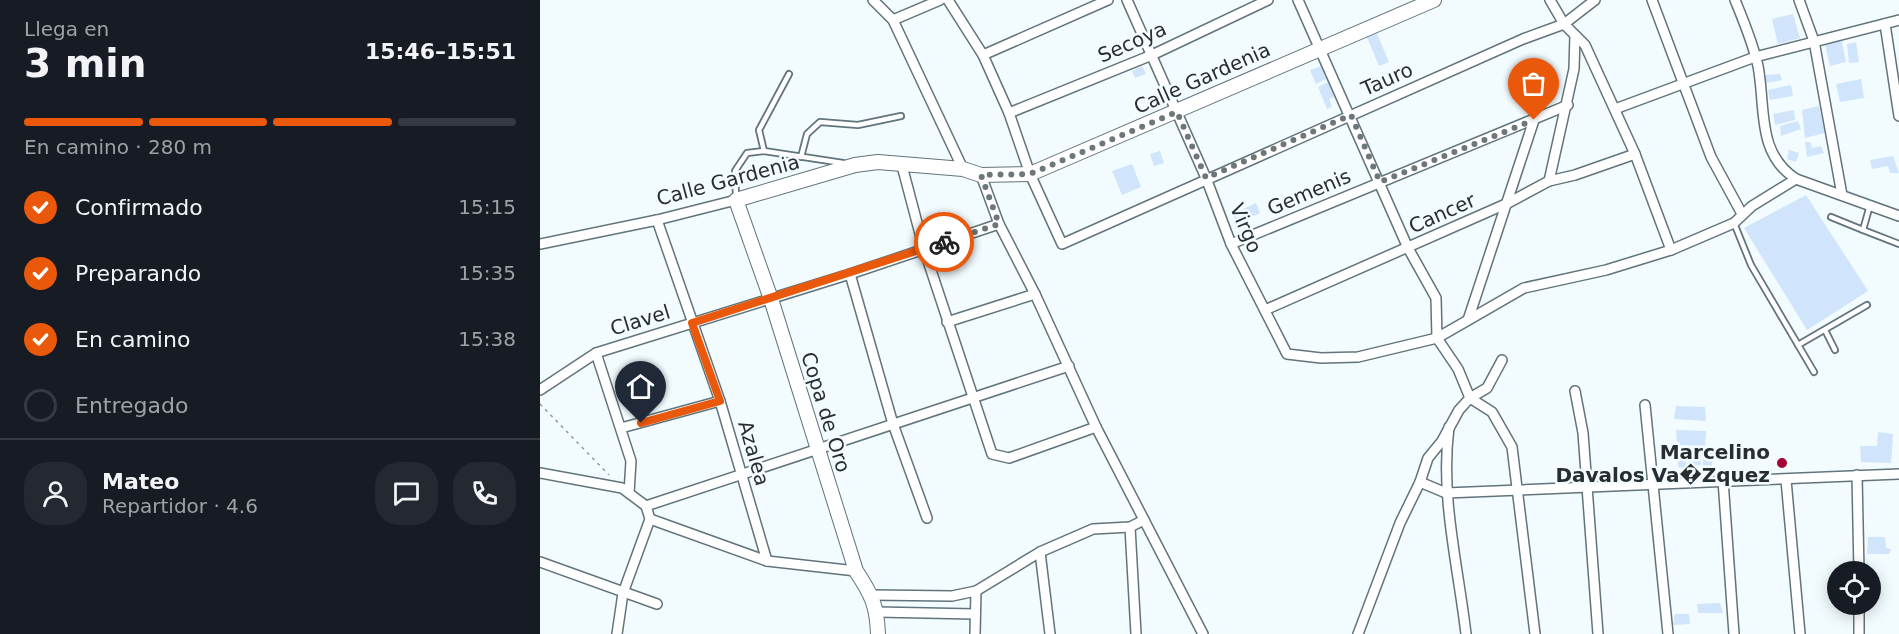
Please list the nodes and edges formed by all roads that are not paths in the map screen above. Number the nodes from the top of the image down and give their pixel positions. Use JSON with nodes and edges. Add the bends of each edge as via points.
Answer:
{"nodes":[{"id":1,"x":873,"y":0,"type":"edge"},
{"id":2,"x":940,"y":0,"type":"edge"},
{"id":3,"x":948,"y":0,"type":"edge"},
{"id":4,"x":1108,"y":0,"type":"edge"},
{"id":5,"x":1127,"y":0,"type":"edge"},
{"id":6,"x":1268,"y":0,"type":"edge"},
{"id":7,"x":1298,"y":0,"type":"edge"},
{"id":8,"x":1434,"y":0,"type":"edge"},
{"id":9,"x":1550,"y":0,"type":"edge"},
{"id":10,"x":1595,"y":0,"type":"edge"},
{"id":11,"x":1652,"y":0,"type":"edge"},
{"id":12,"x":1735,"y":0,"type":"edge"},
{"id":13,"x":1799,"y":0,"type":"edge"},
{"id":14,"x":893,"y":20,"type":"junction"},
{"id":15,"x":1899,"y":20,"type":"edge"},
{"id":16,"x":1564,"y":24,"type":"junction"},
{"id":17,"x":1885,"y":24,"type":"junction"},
{"id":18,"x":1575,"y":35,"type":"junction"},
{"id":19,"x":1814,"y":41,"type":"junction"},
{"id":20,"x":1321,"y":47,"type":"junction"},
{"id":21,"x":983,"y":55,"type":"junction"},
{"id":22,"x":1152,"y":55,"type":"junction"},
{"id":23,"x":1755,"y":57,"type":"junction"},
{"id":24,"x":789,"y":74,"type":"dead end"},
{"id":25,"x":1684,"y":84,"type":"junction"},
{"id":26,"x":1568,"y":105,"type":"junction"},
{"id":27,"x":1616,"y":109,"type":"junction"},
{"id":28,"x":1177,"y":112,"type":"junction"},
{"id":29,"x":1009,"y":113,"type":"junction"},
{"id":30,"x":1351,"y":115,"type":"junction"},
{"id":31,"x":901,"y":116,"type":"dead end"},
{"id":32,"x":1899,"y":116,"type":"edge"},
{"id":33,"x":1534,"y":120,"type":"junction"},
{"id":34,"x":764,"y":151,"type":"junction"},
{"id":35,"x":1635,"y":154,"type":"junction"},
{"id":36,"x":801,"y":158,"type":"junction"},
{"id":37,"x":901,"y":162,"type":"junction"},
{"id":38,"x":855,"y":165,"type":"junction"},
{"id":39,"x":963,"y":169,"type":"junction"},
{"id":40,"x":1030,"y":174,"type":"junction"},
{"id":41,"x":981,"y":175,"type":"junction"},
{"id":42,"x":1206,"y":178,"type":"junction"},
{"id":43,"x":1796,"y":179,"type":"junction"},
{"id":44,"x":1549,"y":181,"type":"junction"},
{"id":45,"x":1380,"y":182,"type":"junction"},
{"id":46,"x":1842,"y":195,"type":"junction"},
{"id":47,"x":736,"y":200,"type":"junction"},
{"id":48,"x":1508,"y":202,"type":"junction"},
{"id":49,"x":1870,"y":205,"type":"junction"},
{"id":50,"x":1742,"y":214,"type":"junction"},
{"id":51,"x":1899,"y":216,"type":"edge"},
{"id":52,"x":1831,"y":217,"type":"dead end"},
{"id":53,"x":657,"y":220,"type":"junction"},
{"id":54,"x":1734,"y":223,"type":"junction"},
{"id":55,"x":999,"y":224,"type":"junction"},
{"id":56,"x":1863,"y":230,"type":"junction"},
{"id":57,"x":1899,"y":243,"type":"edge"},
{"id":58,"x":540,"y":244,"type":"edge"},
{"id":59,"x":1231,"y":244,"type":"junction"},
{"id":60,"x":1408,"y":248,"type":"junction"},
{"id":61,"x":924,"y":249,"type":"junction"},
{"id":62,"x":1671,"y":250,"type":"junction"},
{"id":63,"x":850,"y":274,"type":"junction"},
{"id":64,"x":1035,"y":294,"type":"junction"},
{"id":65,"x":771,"y":299,"type":"junction"},
{"id":66,"x":1868,"y":305,"type":"dead end"},
{"id":67,"x":1265,"y":310,"type":"junction"},
{"id":68,"x":1468,"y":320,"type":"junction"},
{"id":69,"x":947,"y":322,"type":"junction"},
{"id":70,"x":692,"y":323,"type":"junction"},
{"id":71,"x":1824,"y":330,"type":"junction"},
{"id":72,"x":1437,"y":338,"type":"junction"},
{"id":73,"x":1798,"y":345,"type":"junction"},
{"id":74,"x":1835,"y":350,"type":"dead end"},
{"id":75,"x":596,"y":353,"type":"junction"},
{"id":76,"x":1502,"y":360,"type":"dead end"},
{"id":77,"x":1069,"y":366,"type":"junction"},
{"id":78,"x":1814,"y":372,"type":"dead end"},
{"id":79,"x":540,"y":390,"type":"edge"},
{"id":80,"x":1575,"y":391,"type":"dead end"},
{"id":81,"x":975,"y":398,"type":"junction"},
{"id":82,"x":1470,"y":398,"type":"junction"},
{"id":83,"x":720,"y":401,"type":"junction"},
{"id":84,"x":1645,"y":405,"type":"dead end"},
{"id":85,"x":893,"y":424,"type":"junction"},
{"id":86,"x":1096,"y":426,"type":"junction"},
{"id":87,"x":621,"y":428,"type":"junction"},
{"id":88,"x":1449,"y":428,"type":"junction"},
{"id":89,"x":817,"y":447,"type":"junction"},
{"id":90,"x":540,"y":473,"type":"edge"},
{"id":91,"x":742,"y":474,"type":"junction"},
{"id":92,"x":1899,"y":474,"type":"edge"},
{"id":93,"x":1857,"y":475,"type":"junction"},
{"id":94,"x":1723,"y":480,"type":"junction"},
{"id":95,"x":1786,"y":480,"type":"junction"},
{"id":96,"x":1420,"y":482,"type":"junction"},
{"id":97,"x":1654,"y":483,"type":"junction"},
{"id":98,"x":1516,"y":488,"type":"junction"},
{"id":99,"x":1585,"y":489,"type":"junction"},
{"id":100,"x":626,"y":490,"type":"junction"},
{"id":101,"x":1446,"y":494,"type":"junction"},
{"id":102,"x":646,"y":506,"type":"junction"},
{"id":103,"x":927,"y":518,"type":"dead end"},
{"id":104,"x":650,"y":519,"type":"junction"},
{"id":105,"x":1144,"y":520,"type":"junction"},
{"id":106,"x":1130,"y":527,"type":"junction"},
{"id":107,"x":1040,"y":552,"type":"junction"},
{"id":108,"x":767,"y":561,"type":"junction"},
{"id":109,"x":1859,"y":561,"type":"edge"},
{"id":110,"x":540,"y":562,"type":"edge"},
{"id":111,"x":856,"y":571,"type":"junction"},
{"id":112,"x":975,"y":591,"type":"junction"},
{"id":113,"x":623,"y":593,"type":"junction"},
{"id":114,"x":872,"y":595,"type":"junction"},
{"id":115,"x":657,"y":604,"type":"dead end"},
{"id":116,"x":877,"y":612,"type":"junction"},
{"id":117,"x":975,"y":614,"type":"junction"},
{"id":118,"x":1859,"y":615,"type":"edge"},
{"id":119,"x":617,"y":634,"type":"edge"},
{"id":120,"x":878,"y":634,"type":"edge"},
{"id":121,"x":975,"y":634,"type":"edge"},
{"id":122,"x":1050,"y":634,"type":"edge"},
{"id":123,"x":1136,"y":634,"type":"edge"},
{"id":124,"x":1203,"y":634,"type":"edge"},
{"id":125,"x":1358,"y":634,"type":"edge"},
{"id":126,"x":1466,"y":634,"type":"edge"},
{"id":127,"x":1535,"y":634,"type":"edge"},
{"id":128,"x":1598,"y":634,"type":"edge"},
{"id":129,"x":1668,"y":634,"type":"edge"},
{"id":130,"x":1734,"y":634,"type":"edge"},
{"id":131,"x":1800,"y":634,"type":"edge"},
{"id":132,"x":1859,"y":634,"type":"edge"}],
"edges":[{"from":1,"to":14,"type":"street"},
{"from":2,"to":14,"type":"street"},
{"from":3,"to":21,"type":"street"},
{"from":4,"to":21,"type":"street"},
{"from":5,"to":22,"type":"street","name":"Virgo"},
{"from":6,"to":22,"type":"street","name":"Secoya"},
{"from":7,"to":20,"type":"street"},
{"from":8,"to":20,"type":"street","name":"Calle Gardenia"},
{"from":9,"to":16,"type":"street"},
{"from":10,"to":16,"type":"street","name":"Tauro"},
{"from":11,"to":25,"type":"street"},
{"from":12,"to":23,"type":"street"},
{"from":13,"to":19,"type":"street"},
{"from":14,"to":39,"type":"street"},
{"from":15,"to":17,"type":"street"},
{"from":16,"to":18,"type":"street"},
{"from":16,"to":30,"type":"street","name":"Tauro"},
{"from":17,"to":19,"type":"street"},
{"from":17,"to":32,"type":"street"},
{"from":18,"to":26,"type":"street"},
{"from":18,"to":27,"type":"street","via":[[1584,45]]},
{"from":19,"to":23,"type":"street"},
{"from":19,"to":46,"type":"street"},
{"from":20,"to":28,"type":"street","name":"Calle Gardenia"},
{"from":20,"to":30,"type":"street"},
{"from":21,"to":29,"type":"street"},
{"from":22,"to":28,"type":"street","name":"Virgo"},
{"from":22,"to":29,"type":"street","name":"Secoya"},
{"from":23,"to":25,"type":"street"},
{"from":23,"to":43,"type":"street","via":[[1773,159],[1781,170]]},
{"from":24,"to":34,"type":"lane","via":[[759,130]]},
{"from":25,"to":27,"type":"street"},
{"from":25,"to":50,"type":"street","via":[[1712,157]]},
{"from":26,"to":33,"type":"street","name":"Gemenis"},
{"from":26,"to":44,"type":"street"},
{"from":27,"to":35,"type":"street"},
{"from":28,"to":40,"type":"street","name":"Calle Gardenia"},
{"from":28,"to":42,"type":"street","name":"Virgo"},
{"from":29,"to":40,"type":"street"},
{"from":30,"to":42,"type":"street","name":"Tauro"},
{"from":30,"to":45,"type":"street"},
{"from":31,"to":36,"type":"lane","via":[[858,125],[820,122],[807,134]]},
{"from":33,"to":45,"type":"street","name":"Gemenis"},
{"from":33,"to":48,"type":"street"},
{"from":34,"to":36,"type":"lane"},
{"from":34,"to":47,"type":"lane","via":[[747,153],[735,171]]},
{"from":35,"to":44,"type":"street","name":"Cancer"},
{"from":35,"to":62,"type":"street"},
{"from":36,"to":38,"type":"lane"},
{"from":37,"to":38,"type":"street","name":"Calle Gardenia"},
{"from":37,"to":39,"type":"street","name":"Calle Gardenia"},
{"from":37,"to":61,"type":"street"},
{"from":38,"to":47,"type":"street","name":"Calle Gardenia"},
{"from":39,"to":41,"type":"street","name":"Calle Gardenia"},
{"from":40,"to":41,"type":"street","name":"Calle Gardenia"},
{"from":40,"to":42,"type":"street","name":"Tauro","via":[[1062,244]]},
{"from":41,"to":55,"type":"street"},
{"from":42,"to":59,"type":"street","name":"Virgo"},
{"from":43,"to":46,"type":"street"},
{"from":43,"to":50,"type":"street"},
{"from":44,"to":48,"type":"street","name":"Cancer"},
{"from":45,"to":59,"type":"street","name":"Gemenis"},
{"from":45,"to":60,"type":"street"},
{"from":46,"to":49,"type":"street"},
{"from":47,"to":53,"type":"street","name":"Calle Gardenia"},
{"from":47,"to":65,"type":"street","name":"Copa de Oro"},
{"from":48,"to":60,"type":"street","name":"Cancer"},
{"from":48,"to":68,"type":"street"},
{"from":49,"to":51,"type":"street"},
{"from":49,"to":56,"type":"lane"},
{"from":50,"to":54,"type":"street"},
{"from":52,"to":56,"type":"lane"},
{"from":53,"to":58,"type":"street","name":"Calle Gardenia"},
{"from":53,"to":70,"type":"street","name":"Azalea"},
{"from":54,"to":62,"type":"street"},
{"from":54,"to":73,"type":"lane","via":[[1751,265]]},
{"from":55,"to":61,"type":"street","name":"Clavel"},
{"from":55,"to":64,"type":"street"},
{"from":56,"to":57,"type":"lane"},
{"from":59,"to":67,"type":"street","name":"Virgo"},
{"from":60,"to":67,"type":"street","name":"Cancer"},
{"from":60,"to":72,"type":"street","via":[[1436,298]]},
{"from":61,"to":63,"type":"street","name":"Clavel"},
{"from":61,"to":69,"type":"street"},
{"from":62,"to":68,"type":"street","via":[[1606,270],[1524,288]]},
{"from":63,"to":65,"type":"street","name":"Clavel"},
{"from":63,"to":85,"type":"street"},
{"from":64,"to":69,"type":"street"},
{"from":64,"to":77,"type":"street"},
{"from":65,"to":70,"type":"street","name":"Clavel"},
{"from":65,"to":89,"type":"street","name":"Copa de Oro"},
{"from":66,"to":71,"type":"lane"},
{"from":67,"to":72,"type":"street","name":"Virgo","via":[[1287,354],[1358,357]]},
{"from":68,"to":72,"type":"street"},
{"from":69,"to":81,"type":"street"},
{"from":70,"to":75,"type":"street","name":"Clavel"},
{"from":70,"to":83,"type":"street","name":"Azalea"},
{"from":71,"to":73,"type":"lane"},
{"from":71,"to":74,"type":"lane"},
{"from":72,"to":82,"type":"street","via":[[1458,369]]},
{"from":73,"to":78,"type":"lane"},
{"from":75,"to":79,"type":"street","name":"Clavel"},
{"from":75,"to":87,"type":"street"},
{"from":76,"to":82,"type":"street","via":[[1487,388]]},
{"from":77,"to":81,"type":"street"},
{"from":77,"to":86,"type":"street"},
{"from":80,"to":99,"type":"street","via":[[1583,433]]},
{"from":81,"to":85,"type":"street"},
{"from":81,"to":86,"type":"street","via":[[992,454],[1009,458]]},
{"from":82,"to":88,"type":"street"},
{"from":82,"to":98,"type":"street","via":[[1492,412],[1512,447]]},
{"from":83,"to":87,"type":"street"},
{"from":83,"to":91,"type":"street","name":"Azalea"},
{"from":84,"to":97,"type":"street"},
{"from":85,"to":89,"type":"street"},
{"from":85,"to":103,"type":"street"},
{"from":86,"to":105,"type":"street"},
{"from":87,"to":100,"type":"street","via":[[631,461]]},
{"from":88,"to":96,"type":"street","via":[[1428,458]]},
{"from":88,"to":101,"type":"street"},
{"from":89,"to":91,"type":"street"},
{"from":89,"to":111,"type":"street","name":"Copa de Oro"},
{"from":90,"to":100,"type":"street"},
{"from":91,"to":102,"type":"street"},
{"from":91,"to":108,"type":"street","name":"Azalea"},
{"from":92,"to":93,"type":"street"},
{"from":93,"to":95,"type":"street"},
{"from":93,"to":109,"type":"street"},
{"from":94,"to":95,"type":"street"},
{"from":94,"to":97,"type":"street"},
{"from":94,"to":130,"type":"street"},
{"from":95,"to":131,"type":"street"},
{"from":96,"to":101,"type":"street"},
{"from":96,"to":125,"type":"street","via":[[1400,523]]},
{"from":97,"to":99,"type":"street"},
{"from":97,"to":129,"type":"street"},
{"from":98,"to":99,"type":"street"},
{"from":98,"to":101,"type":"street"},
{"from":98,"to":127,"type":"street"},
{"from":99,"to":128,"type":"street"},
{"from":100,"to":102,"type":"street"},
{"from":101,"to":126,"type":"street"},
{"from":102,"to":104,"type":"street"},
{"from":104,"to":108,"type":"street"},
{"from":104,"to":113,"type":"street"},
{"from":105,"to":106,"type":"street"},
{"from":105,"to":124,"type":"street"},
{"from":106,"to":107,"type":"street","via":[[1094,529]]},
{"from":106,"to":123,"type":"street"},
{"from":107,"to":112,"type":"street"},
{"from":107,"to":122,"type":"street"},
{"from":108,"to":111,"type":"street"},
{"from":110,"to":113,"type":"street"},
{"from":111,"to":114,"type":"street","name":"Copa de Oro"},
{"from":112,"to":114,"type":"street","via":[[952,596]]},
{"from":112,"to":117,"type":"street"},
{"from":113,"to":115,"type":"street"},
{"from":113,"to":119,"type":"street"},
{"from":114,"to":116,"type":"street","name":"Copa de Oro"},
{"from":116,"to":117,"type":"street"},
{"from":116,"to":120,"type":"street","name":"Copa de Oro"},
{"from":117,"to":121,"type":"street"},
{"from":118,"to":132,"type":"street"}]}
